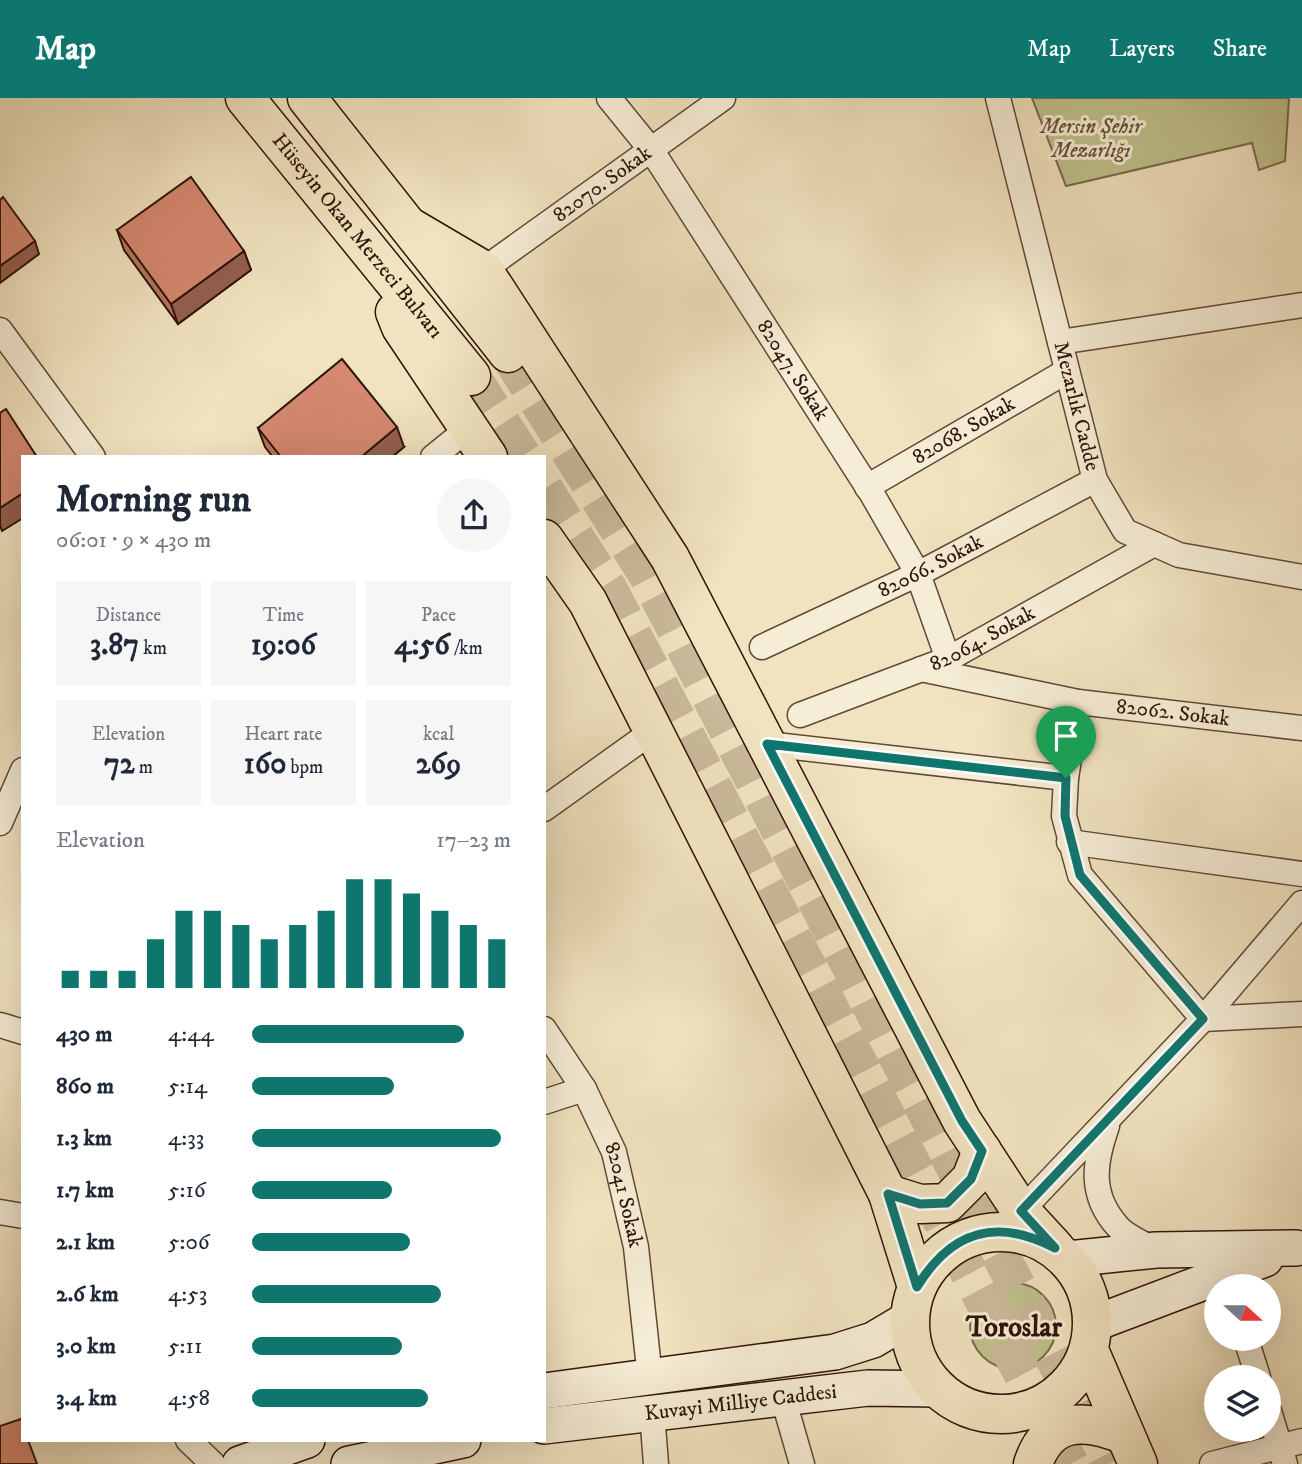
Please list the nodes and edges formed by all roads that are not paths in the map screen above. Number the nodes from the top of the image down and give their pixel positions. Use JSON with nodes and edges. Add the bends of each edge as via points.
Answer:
{"nodes":[{"id":1,"x":245,"y":98,"type":"edge"},
{"id":2,"x":307,"y":98,"type":"edge"},
{"id":3,"x":609,"y":98,"type":"edge"},
{"id":4,"x":723,"y":98,"type":"edge"},
{"id":5,"x":998,"y":98,"type":"edge"},
{"id":6,"x":652,"y":151,"type":"junction"},
{"id":7,"x":410,"y":228,"type":"junction"},
{"id":8,"x":372,"y":255,"type":"junction"},
{"id":9,"x":483,"y":270,"type":"junction"},
{"id":10,"x":1302,"y":305,"type":"edge"},
{"id":11,"x":0,"y":330,"type":"edge"},
{"id":12,"x":1060,"y":342,"type":"junction"},
{"id":13,"x":508,"y":353,"type":"tunnel mouth"},
{"id":14,"x":1060,"y":375,"type":"dead end"},
{"id":15,"x":471,"y":376,"type":"tunnel mouth"},
{"id":16,"x":479,"y":442,"type":"edge"},
{"id":17,"x":92,"y":455,"type":"edge"},
{"id":18,"x":439,"y":455,"type":"edge"},
{"id":19,"x":1095,"y":480,"type":"junction"},
{"id":20,"x":867,"y":487,"type":"junction"},
{"id":21,"x":546,"y":542,"type":"edge"},
{"id":22,"x":1154,"y":544,"type":"junction"},
{"id":23,"x":918,"y":574,"type":"junction"},
{"id":24,"x":1302,"y":577,"type":"edge"},
{"id":25,"x":762,"y":647,"type":"dead end"},
{"id":26,"x":948,"y":659,"type":"junction"},
{"id":27,"x":921,"y":669,"type":"junction"},
{"id":28,"x":1077,"y":702,"type":"junction"},
{"id":29,"x":800,"y":715,"type":"dead end"},
{"id":30,"x":1302,"y":728,"type":"edge"},
{"id":31,"x":653,"y":731,"type":"junction"},
{"id":32,"x":767,"y":744,"type":"junction"},
{"id":33,"x":1066,"y":778,"type":"junction"},
{"id":34,"x":15,"y":785,"type":"edge"},
{"id":35,"x":546,"y":808,"type":"edge"},
{"id":36,"x":0,"y":823,"type":"edge"},
{"id":37,"x":1069,"y":842,"type":"junction"},
{"id":38,"x":1302,"y":874,"type":"edge"},
{"id":39,"x":1302,"y":903,"type":"edge"},
{"id":40,"x":1302,"y":1014,"type":"edge"},
{"id":41,"x":1203,"y":1019,"type":"junction"},
{"id":42,"x":0,"y":1026,"type":"edge"},
{"id":43,"x":21,"y":1031,"type":"edge"},
{"id":44,"x":546,"y":1032,"type":"edge"},
{"id":45,"x":584,"y":1089,"type":"junction"},
{"id":46,"x":546,"y":1101,"type":"edge"},
{"id":47,"x":1110,"y":1117,"type":"junction"},
{"id":48,"x":982,"y":1151,"type":"junction"},
{"id":49,"x":888,"y":1194,"type":"junction"},
{"id":50,"x":1021,"y":1211,"type":"junction"},
{"id":51,"x":0,"y":1212,"type":"edge"},
{"id":52,"x":21,"y":1216,"type":"edge"},
{"id":53,"x":1299,"y":1248,"type":"edge"},
{"id":54,"x":1156,"y":1250,"type":"junction"},
{"id":55,"x":1061,"y":1253,"type":"junction"},
{"id":56,"x":1239,"y":1274,"type":"edge"},
{"id":57,"x":1204,"y":1289,"type":"edge"},
{"id":58,"x":913,"y":1302,"type":"junction"},
{"id":59,"x":1091,"y":1337,"type":"junction"},
{"id":60,"x":650,"y":1378,"type":"junction"},
{"id":61,"x":937,"y":1389,"type":"junction"},
{"id":62,"x":546,"y":1391,"type":"edge"},
{"id":63,"x":783,"y":1398,"type":"junction"},
{"id":64,"x":652,"y":1413,"type":"junction"},
{"id":65,"x":985,"y":1413,"type":"junction"},
{"id":66,"x":546,"y":1426,"type":"edge"},
{"id":67,"x":1281,"y":1435,"type":"edge"},
{"id":68,"x":190,"y":1442,"type":"edge"},
{"id":69,"x":301,"y":1442,"type":"edge"},
{"id":70,"x":453,"y":1442,"type":"edge"},
{"id":71,"x":1131,"y":1449,"type":"edge"},
{"id":72,"x":1289,"y":1451,"type":"edge"},
{"id":73,"x":353,"y":1463,"type":"edge"},
{"id":74,"x":213,"y":1464,"type":"edge"},
{"id":75,"x":240,"y":1464,"type":"edge"},
{"id":76,"x":656,"y":1464,"type":"edge"},
{"id":77,"x":802,"y":1464,"type":"edge"},
{"id":78,"x":1032,"y":1464,"type":"edge"},
{"id":79,"x":1212,"y":1464,"type":"edge"}],
"edges":[{"from":1,"to":8,"type":"main road","name":"Hüseyin Okan Merzeci Bulvarı"},
{"from":2,"to":7,"type":"main road"},
{"from":3,"to":6,"type":"street","name":"82047. Sokak"},
{"from":4,"to":6,"type":"street","name":"82070. Sokak"},
{"from":5,"to":12,"type":"street","name":"Mezarlık Cadde"},
{"from":6,"to":9,"type":"street","name":"82070. Sokak"},
{"from":6,"to":20,"type":"street","name":"82047. Sokak"},
{"from":7,"to":9,"type":"main road"},
{"from":7,"to":13,"type":"main road"},
{"from":8,"to":15,"type":"main road","name":"Hüseyin Okan Merzeci Bulvarı"},
{"from":8,"to":16,"type":"main road","via":[[401,327]]},
{"from":9,"to":32,"type":"main road","via":[[670,558]]},
{"from":10,"to":12,"type":"street"},
{"from":11,"to":17,"type":"street"},
{"from":12,"to":19,"type":"street","name":"Mezarlık Cadde"},
{"from":14,"to":20,"type":"street","name":"82068. Sokak"},
{"from":16,"to":18,"type":"street"},
{"from":19,"to":22,"type":"street","name":"Mezarlık Cadde","via":[[1125,531]]},
{"from":19,"to":23,"type":"street","name":"82066. Sokak"},
{"from":20,"to":23,"type":"street","name":"82047. Sokak"},
{"from":21,"to":31,"type":"main road","via":[[587,602]]},
{"from":22,"to":24,"type":"street","name":"Mezarlık Cadde","via":[[1179,555]]},
{"from":22,"to":26,"type":"street","name":"82064. Sokak"},
{"from":23,"to":25,"type":"street","name":"82066. Sokak"},
{"from":23,"to":26,"type":"street","name":"82047. Sokak"},
{"from":26,"to":27,"type":"street","name":"82064. Sokak"},
{"from":27,"to":28,"type":"street","name":"82062. Sokak"},
{"from":27,"to":29,"type":"street","name":"82064. Sokak"},
{"from":28,"to":30,"type":"street","name":"82062. Sokak"},
{"from":28,"to":33,"type":"street"},
{"from":31,"to":35,"type":"street"},
{"from":31,"to":49,"type":"main road"},
{"from":32,"to":33,"type":"street"},
{"from":32,"to":48,"type":"main road","via":[[962,1121]]},
{"from":33,"to":37,"type":"street"},
{"from":34,"to":36,"type":"street"},
{"from":37,"to":38,"type":"street"},
{"from":37,"to":41,"type":"street","via":[[1080,875]]},
{"from":39,"to":41,"type":"street"},
{"from":40,"to":41,"type":"street"},
{"from":41,"to":47,"type":"street"},
{"from":42,"to":43,"type":"street"},
{"from":44,"to":45,"type":"street","name":"82041 Sokak"},
{"from":45,"to":46,"type":"street"},
{"from":45,"to":60,"type":"street","name":"82041 Sokak","via":[[614,1152],[636,1247]]},
{"from":47,"to":50,"type":"street"},
{"from":47,"to":54,"type":"street","via":[[1095,1161],[1099,1198],[1119,1228]]},
{"from":48,"to":49,"type":"main road","via":[[971,1179],[947,1203],[920,1204]]},
{"from":48,"to":50,"type":"main road"},
{"from":49,"to":58,"type":"main road"},
{"from":50,"to":55,"type":"main road"},
{"from":51,"to":52,"type":"street"},
{"from":53,"to":54,"type":"main road"},
{"from":53,"to":56,"type":"main road"},
{"from":54,"to":55,"type":"main road"},
{"from":55,"to":58,"type":"main road","via":[[1031,1235],[977,1234],[952,1245],[931,1263]]},
{"from":55,"to":59,"type":"main road","via":[[1084,1278]]},
{"from":57,"to":59,"type":"main road"},
{"from":58,"to":60,"type":"main road","name":"Kuvayi Milliye Caddesi","via":[[873,1340],[835,1352]]},
{"from":58,"to":61,"type":"main road","via":[[912,1344],[921,1368]]},
{"from":59,"to":65,"type":"main road","via":[[1077,1374],[1060,1394],[1012,1414]]},
{"from":59,"to":71,"type":"main road"},
{"from":60,"to":62,"type":"main road","name":"Kuvayi Milliye Caddesi"},
{"from":61,"to":63,"type":"main road","name":"Kuvayi Milliye Caddesi","via":[[868,1388]]},
{"from":61,"to":65,"type":"main road","via":[[960,1405]]},
{"from":63,"to":64,"type":"main road","name":"Kuvayi Milliye Caddesi"},
{"from":63,"to":77,"type":"street"},
{"from":64,"to":66,"type":"main road","name":"Kuvayi Milliye Caddesi"},
{"from":64,"to":76,"type":"street"},
{"from":65,"to":78,"type":"main road"},
{"from":67,"to":72,"type":"street"},
{"from":68,"to":74,"type":"street"},
{"from":69,"to":75,"type":"main road"},
{"from":70,"to":73,"type":"main road"},
{"from":71,"to":78,"type":"main road","via":[[1099,1424],[1069,1425],[1039,1448]]},
{"from":72,"to":79,"type":"street"}]}
